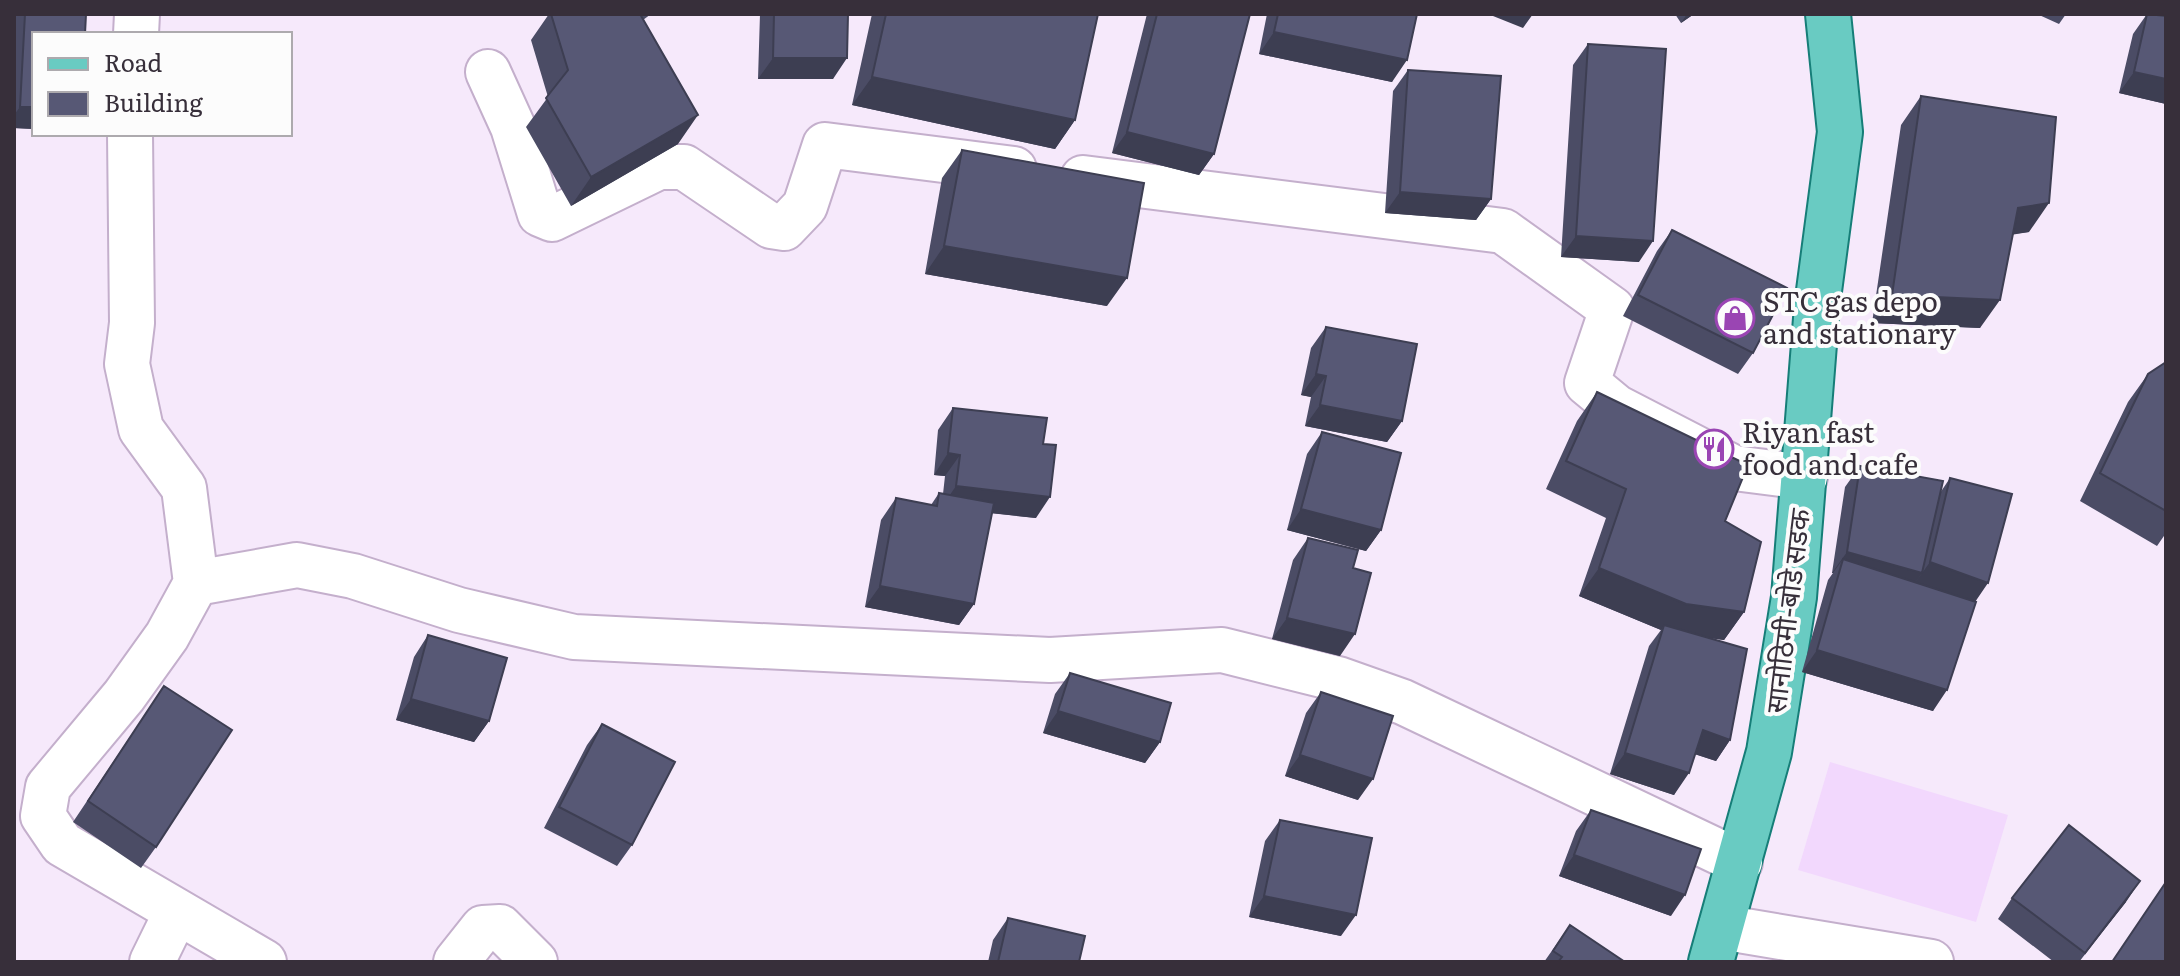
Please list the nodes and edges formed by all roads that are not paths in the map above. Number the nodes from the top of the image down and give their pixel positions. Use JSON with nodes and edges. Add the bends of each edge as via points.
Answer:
{"nodes":[{"id":1,"x":1828,"y":14,"type":"edge"},
{"id":2,"x":488,"y":72,"type":"dead end"},
{"id":3,"x":130,"y":136,"type":"edge"},
{"id":4,"x":1805,"y":477,"type":"junction"},
{"id":5,"x":196,"y":583,"type":"junction"},
{"id":6,"x":28,"y":817,"type":"edge"},
{"id":7,"x":1740,"y":862,"type":"junction"},
{"id":8,"x":177,"y":911,"type":"junction"},
{"id":9,"x":1716,"y":944,"type":"edge"},
{"id":10,"x":152,"y":962,"type":"edge"},
{"id":11,"x":264,"y":962,"type":"edge"},
{"id":12,"x":456,"y":962,"type":"edge"},
{"id":13,"x":535,"y":962,"type":"edge"},
{"id":14,"x":1931,"y":962,"type":"edge"}],
"edges":[{"from":1,"to":4,"type":"main road","name":"सानोठिमी-बोडे सडक","via":[[1840,132],[1817,306]]},
{"from":2,"to":4,"type":"street","via":[[513,127],[540,214],[552,219],[659,167],[684,167],[771,226],[784,228],[805,206],[825,145],[1503,231],[1612,309],[1587,383],[1616,407],[1734,468]]},
{"from":3,"to":5,"type":"street","via":[[132,323],[127,364],[141,429],[184,488]]},
{"from":4,"to":7,"type":"main road","name":"सानोठिमी-बोडे सडक","via":[[1794,597],[1769,752]]},
{"from":5,"to":6,"type":"street","via":[[167,636],[124,696]]},
{"from":5,"to":7,"type":"street","via":[[297,565],[574,637],[1050,660],[1222,650],[1338,679],[1403,702]]},
{"from":6,"to":8,"type":"street","via":[[62,844]]},
{"from":7,"to":9,"type":"main road","name":"सानोठिमी-बोडे सडक"},
{"from":8,"to":10,"type":"street"},
{"from":8,"to":11,"type":"street"},
{"from":9,"to":14,"type":"street"},
{"from":12,"to":13,"type":"street","via":[[483,928],[500,927]]}]}
